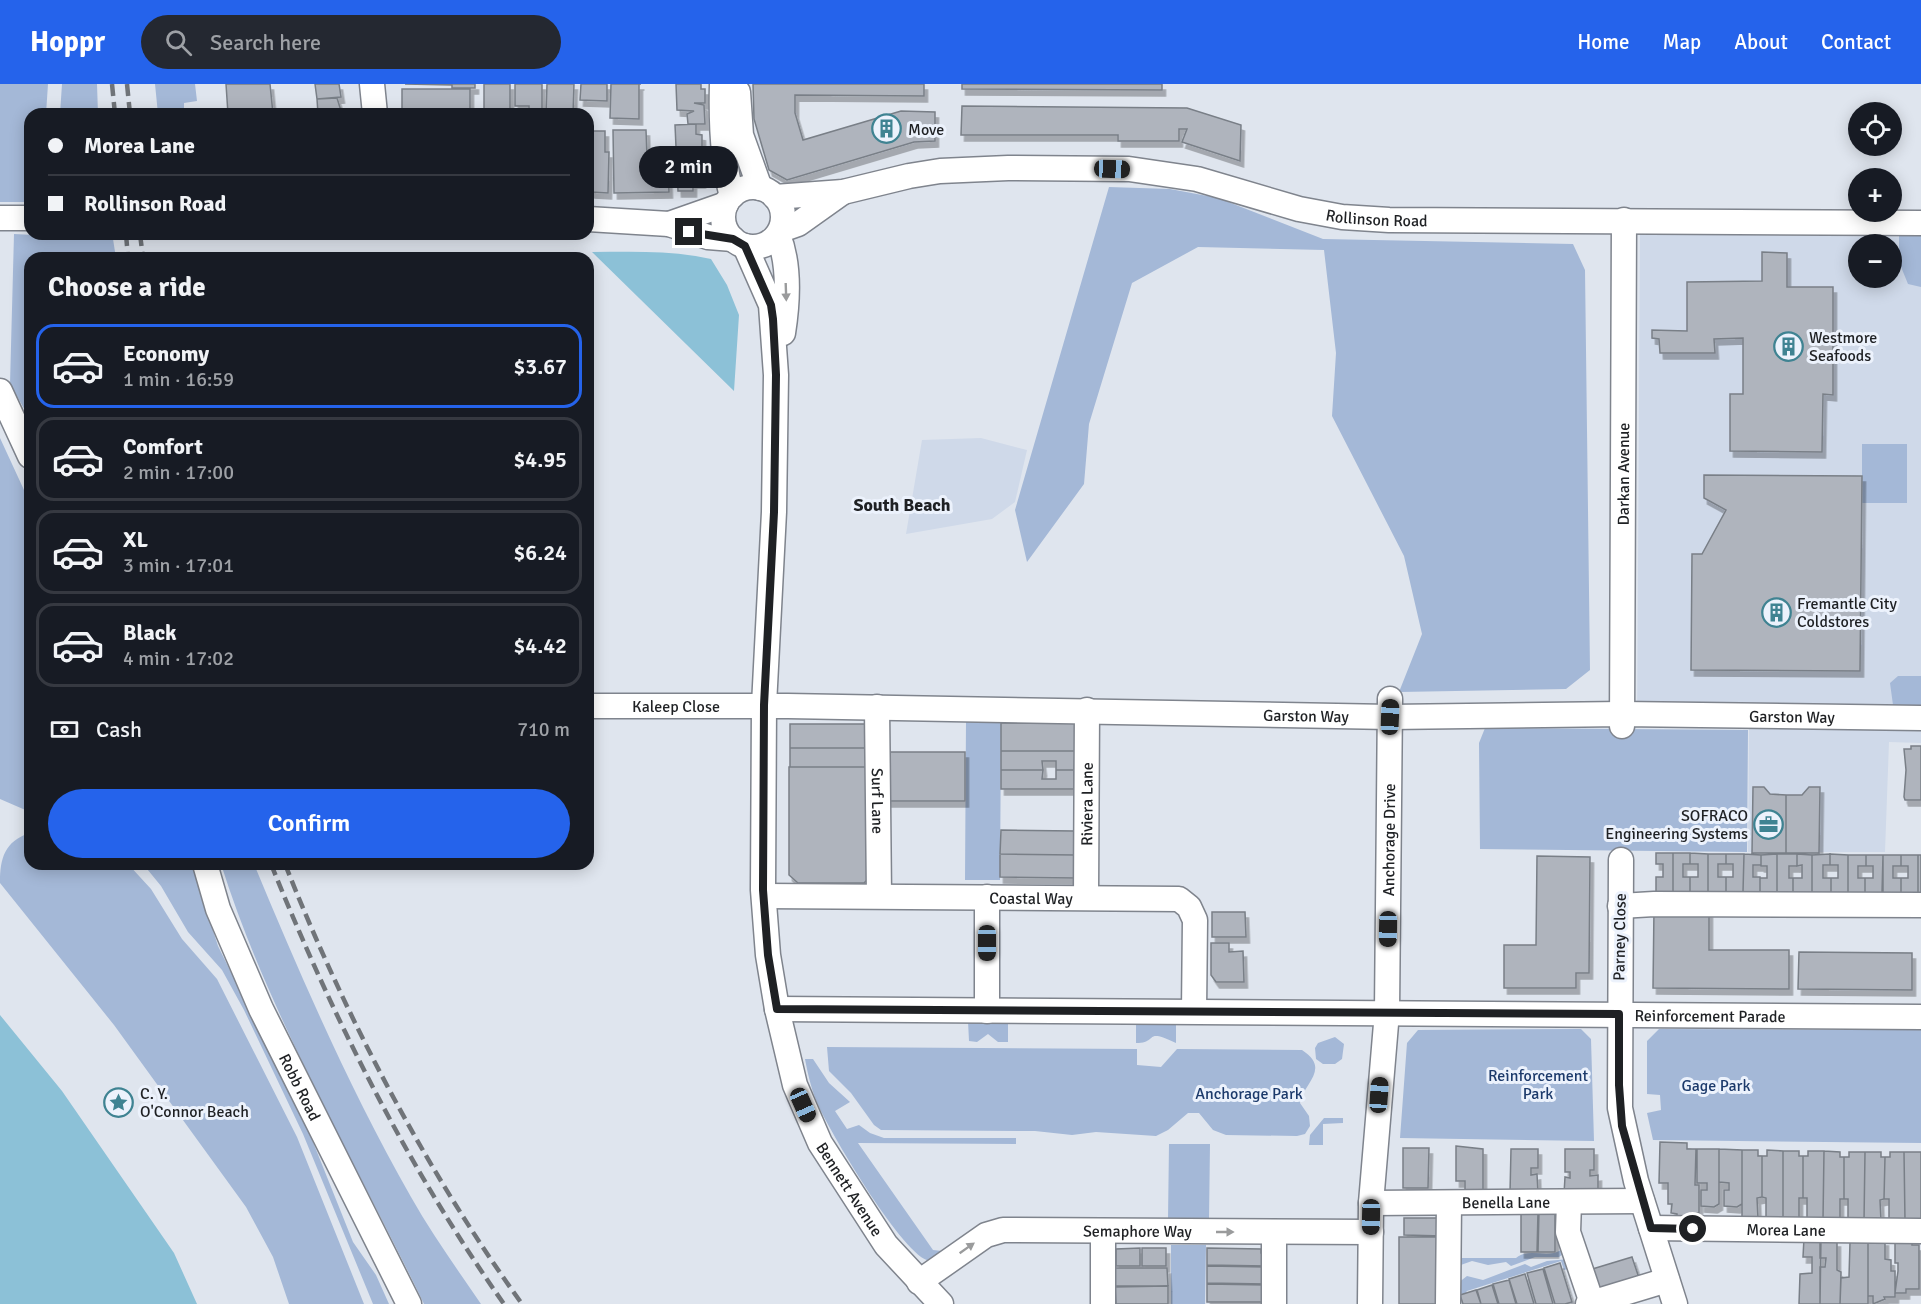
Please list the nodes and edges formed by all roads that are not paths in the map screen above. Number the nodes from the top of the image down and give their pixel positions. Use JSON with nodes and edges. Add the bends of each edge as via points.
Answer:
{"nodes":[{"id":1,"x":372,"y":84,"type":"edge"},
{"id":2,"x":722,"y":84,"type":"edge"},
{"id":3,"x":738,"y":84,"type":"edge"},
{"id":4,"x":374,"y":108,"type":"edge"},
{"id":5,"x":768,"y":192,"type":"junction"},
{"id":6,"x":843,"y":192,"type":"junction"},
{"id":7,"x":729,"y":200,"type":"junction"},
{"id":8,"x":0,"y":218,"type":"edge"},
{"id":9,"x":24,"y":218,"type":"edge"},
{"id":10,"x":594,"y":219,"type":"edge"},
{"id":11,"x":1624,"y":220,"type":"junction"},
{"id":12,"x":1921,"y":223,"type":"edge"},
{"id":13,"x":669,"y":224,"type":"junction"},
{"id":14,"x":780,"y":232,"type":"junction"},
{"id":15,"x":739,"y":243,"type":"junction"},
{"id":16,"x":776,"y":375,"type":"junction"},
{"id":17,"x":0,"y":391,"type":"edge"},
{"id":18,"x":24,"y":443,"type":"edge"},
{"id":19,"x":764,"y":705,"type":"junction"},
{"id":20,"x":594,"y":706,"type":"edge"},
{"id":21,"x":877,"y":707,"type":"junction"},
{"id":22,"x":1390,"y":708,"type":"junction"},
{"id":23,"x":1088,"y":710,"type":"junction"},
{"id":24,"x":1921,"y":718,"type":"edge"},
{"id":25,"x":1622,"y":720,"type":"junction"},
{"id":26,"x":1621,"y":860,"type":"dead end"},
{"id":27,"x":207,"y":870,"type":"edge"},
{"id":28,"x":764,"y":896,"type":"junction"},
{"id":29,"x":879,"y":896,"type":"junction"},
{"id":30,"x":987,"y":897,"type":"junction"},
{"id":31,"x":1086,"y":897,"type":"junction"},
{"id":32,"x":1921,"y":904,"type":"edge"},
{"id":33,"x":1620,"y":906,"type":"junction"},
{"id":34,"x":777,"y":1009,"type":"junction"},
{"id":35,"x":987,"y":1011,"type":"junction"},
{"id":36,"x":1194,"y":1011,"type":"junction"},
{"id":37,"x":1387,"y":1012,"type":"junction"},
{"id":38,"x":1619,"y":1014,"type":"junction"},
{"id":39,"x":1921,"y":1017,"type":"edge"},
{"id":40,"x":1642,"y":1201,"type":"junction"},
{"id":41,"x":1569,"y":1202,"type":"junction"},
{"id":42,"x":1371,"y":1203,"type":"junction"},
{"id":43,"x":1449,"y":1203,"type":"junction"},
{"id":44,"x":1651,"y":1228,"type":"junction"},
{"id":45,"x":1103,"y":1231,"type":"junction"},
{"id":46,"x":1921,"y":1231,"type":"edge"},
{"id":47,"x":1274,"y":1232,"type":"junction"},
{"id":48,"x":1371,"y":1232,"type":"junction"},
{"id":49,"x":1667,"y":1280,"type":"junction"},
{"id":50,"x":920,"y":1282,"type":"junction"},
{"id":51,"x":1590,"y":1303,"type":"edge"},
{"id":52,"x":409,"y":1304,"type":"edge"},
{"id":53,"x":941,"y":1304,"type":"edge"},
{"id":54,"x":1103,"y":1304,"type":"edge"},
{"id":55,"x":1274,"y":1304,"type":"edge"},
{"id":56,"x":1370,"y":1304,"type":"edge"},
{"id":57,"x":1448,"y":1304,"type":"edge"},
{"id":58,"x":1675,"y":1304,"type":"edge"}],
"edges":[{"from":1,"to":4,"type":"street"},
{"from":2,"to":7,"type":"street"},
{"from":3,"to":5,"type":"street","via":[[741,135]]},
{"from":5,"to":6,"type":"street","name":"Rollinson Road"},
{"from":5,"to":7,"type":"street","via":[[750,187]]},
{"from":5,"to":14,"type":"street","via":[[783,212]]},
{"from":6,"to":11,"type":"street","name":"Rollinson Road","via":[[940,171],[1119,169],[1197,178],[1299,209],[1342,217]]},
{"from":6,"to":14,"type":"street","name":"Rollinson Road"},
{"from":7,"to":13,"type":"street"},
{"from":7,"to":15,"type":"street","via":[[724,223]]},
{"from":8,"to":9,"type":"street"},
{"from":10,"to":13,"type":"street"},
{"from":11,"to":12,"type":"street","name":"Rollinson Road"},
{"from":11,"to":25,"type":"street","name":"Darkan Avenue"},
{"from":13,"to":15,"type":"street"},
{"from":14,"to":15,"type":"street","via":[[764,246]]},
{"from":14,"to":16,"type":"street","name":"Bennett Avenue","one_way":true,"via":[[785,251],[787,303]]},
{"from":15,"to":16,"type":"street","name":"Bennett Avenue","via":[[771,305]]},
{"from":16,"to":19,"type":"street","name":"Bennett Avenue"},
{"from":17,"to":18,"type":"street"},
{"from":19,"to":20,"type":"street","name":"Kaleep Close"},
{"from":19,"to":21,"type":"street","name":"Garston Way"},
{"from":19,"to":28,"type":"street","name":"Bennett Avenue"},
{"from":21,"to":23,"type":"street","name":"Garston Way"},
{"from":21,"to":29,"type":"street","name":"Surf Lane"},
{"from":22,"to":23,"type":"street","name":"Garston Way"},
{"from":22,"to":25,"type":"street","name":"Garston Way"},
{"from":22,"to":37,"type":"street","name":"Anchorage Drive"},
{"from":23,"to":31,"type":"street","name":"Riviera Lane"},
{"from":24,"to":25,"type":"street","name":"Garston Way"},
{"from":26,"to":33,"type":"street","name":"Parney Close"},
{"from":27,"to":52,"type":"street","name":"Robb Road","via":[[218,909],[261,1009]]},
{"from":28,"to":29,"type":"street","name":"Coastal Way"},
{"from":28,"to":34,"type":"street","name":"Bennett Avenue"},
{"from":29,"to":30,"type":"street","name":"Coastal Way"},
{"from":30,"to":31,"type":"street","name":"Coastal Way"},
{"from":30,"to":35,"type":"street"},
{"from":31,"to":36,"type":"street","name":"Coastal Way","via":[[1174,898],[1189,907],[1195,920]]},
{"from":32,"to":33,"type":"street"},
{"from":33,"to":38,"type":"street","name":"Parney Close"},
{"from":34,"to":35,"type":"street","name":"Reinforcement Parade"},
{"from":34,"to":50,"type":"street","name":"Bennett Avenue","via":[[795,1085],[820,1143],[886,1245]]},
{"from":35,"to":36,"type":"street","name":"Reinforcement Parade"},
{"from":36,"to":37,"type":"street","name":"Reinforcement Parade"},
{"from":37,"to":38,"type":"street","name":"Reinforcement Parade"},
{"from":37,"to":42,"type":"street","name":"Anchorage Drive"},
{"from":38,"to":39,"type":"street","name":"Reinforcement Parade"},
{"from":38,"to":40,"type":"street","name":"Parney Close","via":[[1620,1108]]},
{"from":40,"to":41,"type":"street","name":"Benella Lane"},
{"from":40,"to":44,"type":"street","name":"Parney Close"},
{"from":41,"to":43,"type":"street","name":"Benella Lane"},
{"from":41,"to":51,"type":"street","via":[[1568,1232]]},
{"from":42,"to":43,"type":"street","name":"Benella Lane"},
{"from":42,"to":48,"type":"street","name":"Anchorage Drive"},
{"from":43,"to":57,"type":"street"},
{"from":44,"to":46,"type":"street","name":"Morea Lane"},
{"from":44,"to":49,"type":"street","name":"Parney Close"},
{"from":45,"to":47,"type":"street","name":"Semaphore Way","one_way":true},
{"from":50,"to":45,"type":"street","name":"Semaphore Way","one_way":true,"via":[[997,1231]]},
{"from":45,"to":54,"type":"street"},
{"from":47,"to":48,"type":"street","name":"Semaphore Way"},
{"from":47,"to":55,"type":"street"},
{"from":48,"to":56,"type":"street","name":"Anchorage Drive"},
{"from":49,"to":51,"type":"street"},
{"from":49,"to":58,"type":"street","name":"Parney Close"},
{"from":50,"to":53,"type":"street","name":"Bennett Avenue"}]}
